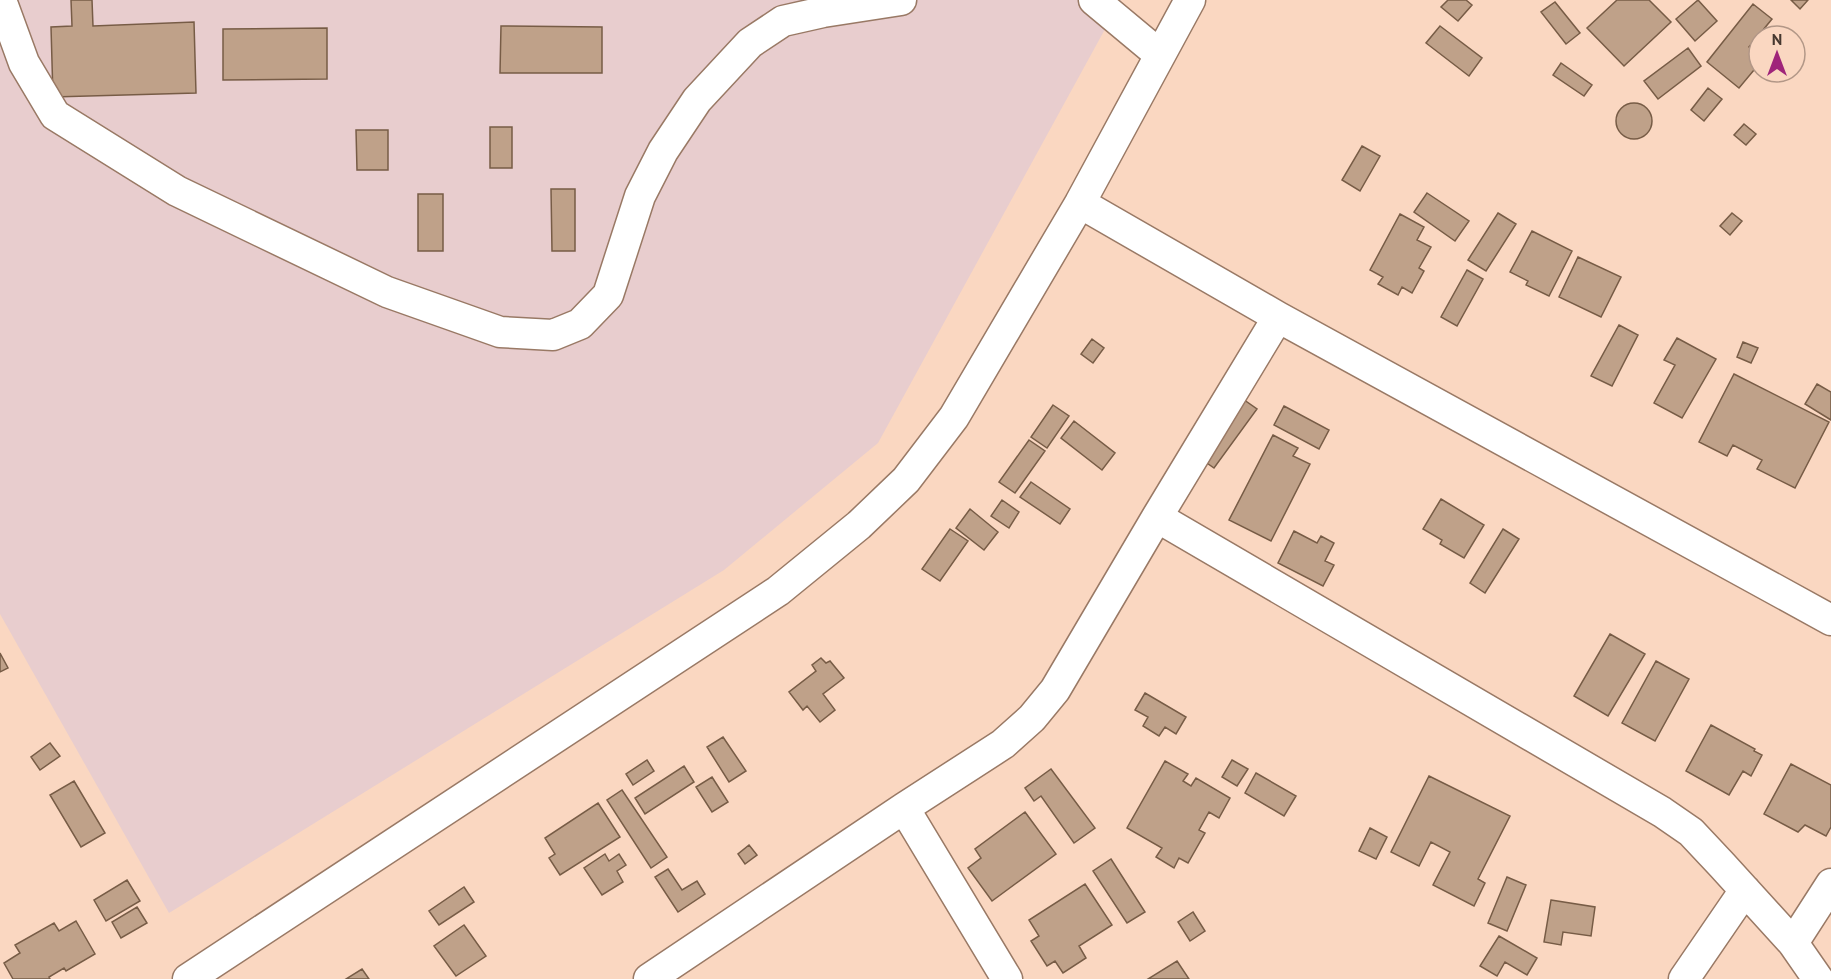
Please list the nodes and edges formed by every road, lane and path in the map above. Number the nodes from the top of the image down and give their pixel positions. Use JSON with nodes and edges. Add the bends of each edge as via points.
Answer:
{"nodes":[{"id":1,"x":1,"y":0,"type":"edge"},
{"id":2,"x":901,"y":0,"type":"edge"},
{"id":3,"x":1094,"y":0,"type":"edge"},
{"id":4,"x":1190,"y":0,"type":"edge"},
{"id":5,"x":1160,"y":55,"type":"junction"},
{"id":6,"x":1080,"y":203,"type":"junction"},
{"id":7,"x":1278,"y":317,"type":"junction"},
{"id":8,"x":1157,"y":517,"type":"junction"},
{"id":9,"x":1831,"y":620,"type":"edge"},
{"id":10,"x":904,"y":808,"type":"junction"},
{"id":11,"x":1831,"y":884,"type":"edge"},
{"id":12,"x":1745,"y":890,"type":"junction"},
{"id":13,"x":1793,"y":943,"type":"junction"},
{"id":14,"x":188,"y":979,"type":"edge"},
{"id":15,"x":649,"y":979,"type":"edge"},
{"id":16,"x":1007,"y":979,"type":"edge"},
{"id":17,"x":1684,"y":979,"type":"edge"},
{"id":18,"x":1818,"y":979,"type":"edge"}],
"edges":[{"from":1,"to":2,"type":"street","via":[[24,63],[55,115],[177,191],[387,292],[500,332],[554,335],[580,324],[608,295],[640,196],[663,151],[697,100],[750,43],[783,21]]},
{"from":3,"to":5,"type":"street"},
{"from":4,"to":5,"type":"street"},
{"from":5,"to":6,"type":"street"},
{"from":6,"to":7,"type":"street"},
{"from":6,"to":14,"type":"street","via":[[954,417],[906,480],[859,525],[778,591]]},
{"from":7,"to":8,"type":"street"},
{"from":7,"to":9,"type":"street"},
{"from":8,"to":10,"type":"street","via":[[1055,690],[1032,718],[1003,744]]},
{"from":8,"to":12,"type":"street","via":[[1662,812],[1691,832]]},
{"from":10,"to":15,"type":"street"},
{"from":10,"to":16,"type":"street"},
{"from":11,"to":13,"type":"street"},
{"from":12,"to":13,"type":"street"},
{"from":12,"to":17,"type":"street"},
{"from":13,"to":18,"type":"street"}]}
